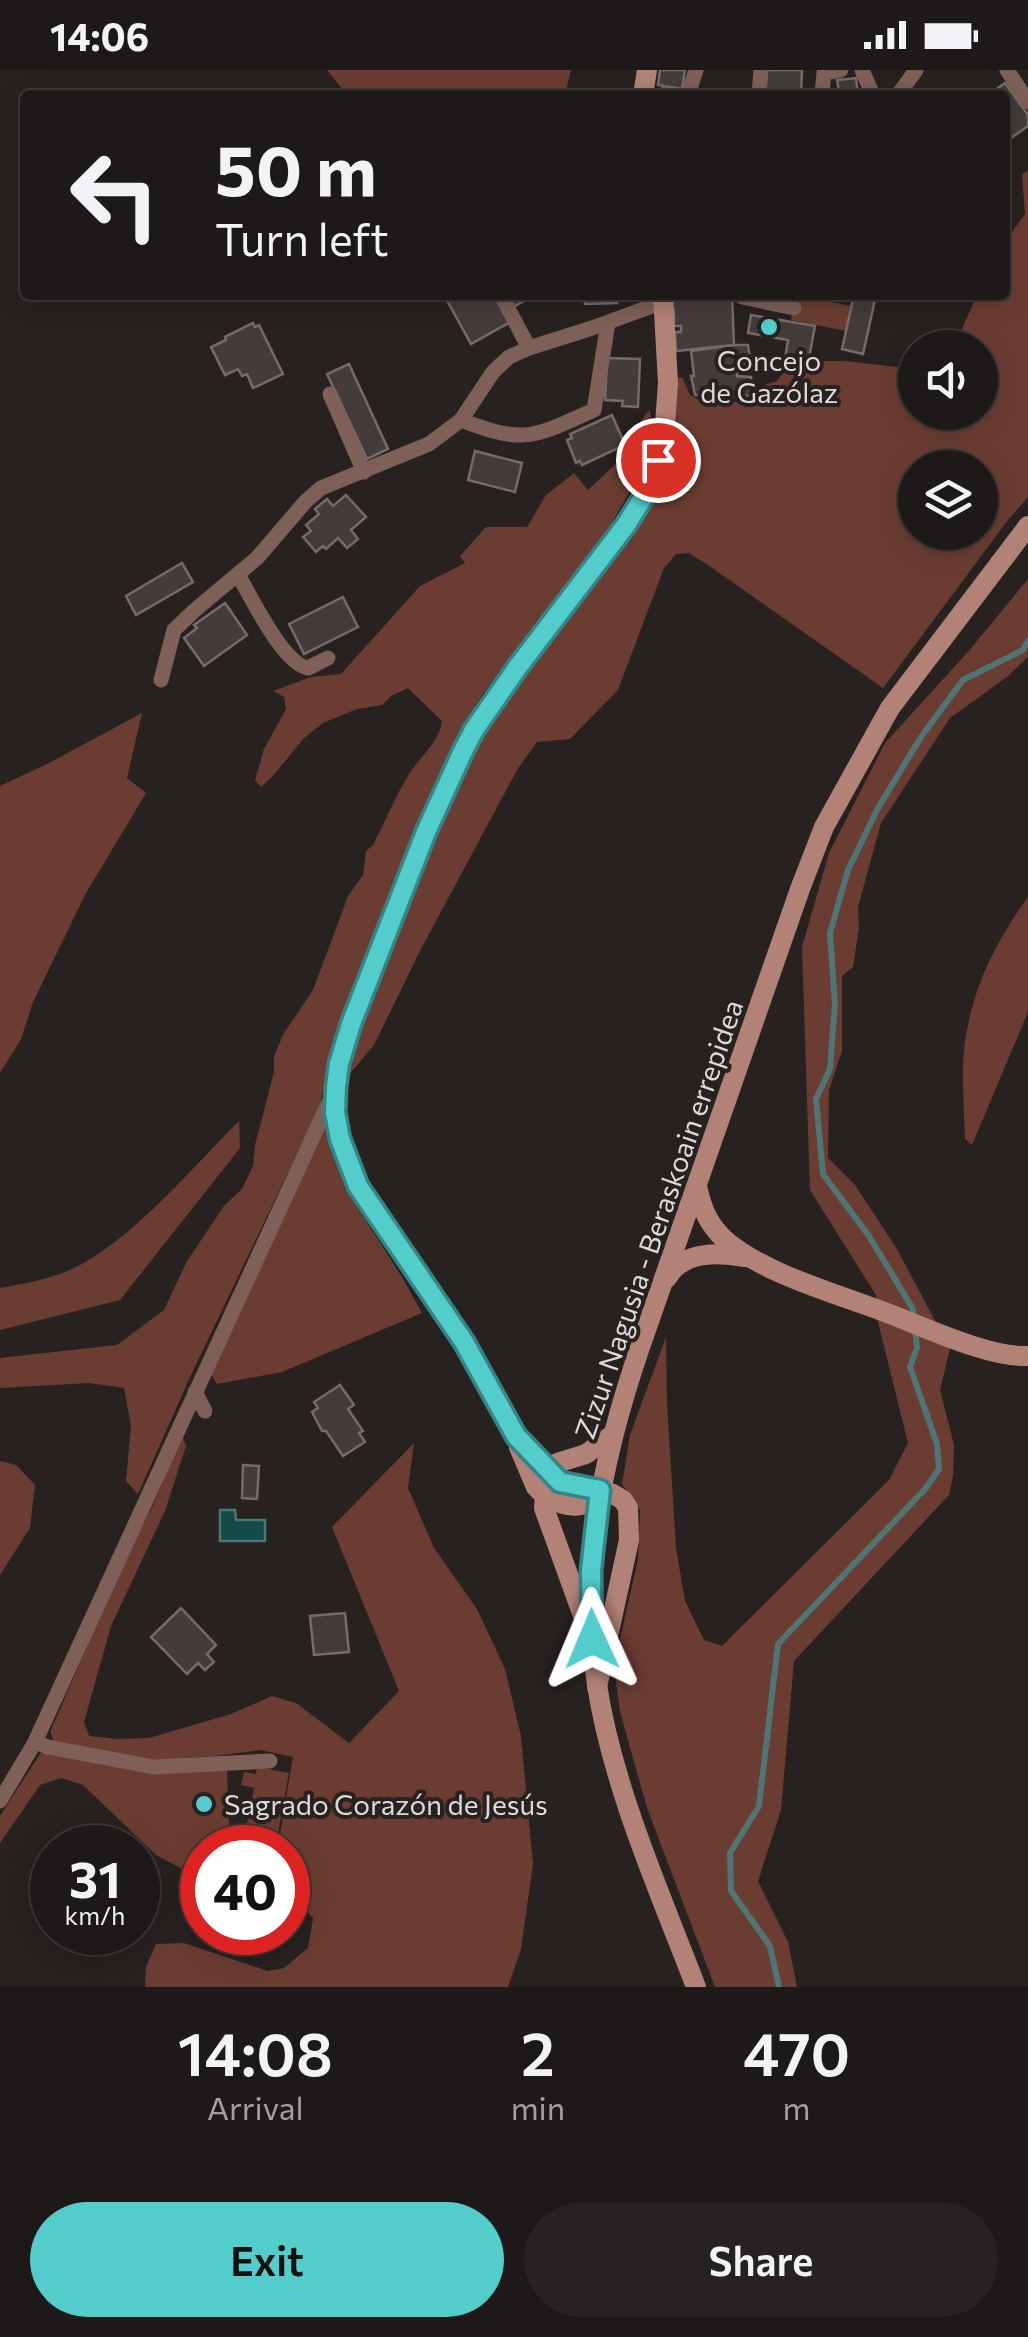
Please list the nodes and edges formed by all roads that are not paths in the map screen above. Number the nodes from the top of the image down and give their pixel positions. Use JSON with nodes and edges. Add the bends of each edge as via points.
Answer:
{"nodes":[{"id":1,"x":840,"y":70,"type":"edge"},
{"id":2,"x":1007,"y":70,"type":"edge"},
{"id":3,"x":822,"y":90,"type":"edge"},
{"id":4,"x":1028,"y":102,"type":"edge"},
{"id":5,"x":504,"y":300,"type":"edge"},
{"id":6,"x":659,"y":300,"type":"edge"},
{"id":7,"x":663,"y":300,"type":"edge"},
{"id":8,"x":748,"y":300,"type":"edge"},
{"id":9,"x":794,"y":308,"type":"dead end"},
{"id":10,"x":608,"y":323,"type":"junction"},
{"id":11,"x":529,"y":348,"type":"junction"},
{"id":12,"x":330,"y":394,"type":"dead end"},
{"id":13,"x":461,"y":420,"type":"junction"},
{"id":14,"x":364,"y":472,"type":"junction"},
{"id":15,"x":1028,"y":526,"type":"edge"},
{"id":16,"x":238,"y":575,"type":"junction"},
{"id":17,"x":328,"y":658,"type":"dead end"},
{"id":18,"x":161,"y":680,"type":"dead end"},
{"id":19,"x":336,"y":1087,"type":"junction"},
{"id":20,"x":696,"y":1184,"type":"junction"},
{"id":21,"x":681,"y":1231,"type":"junction"},
{"id":22,"x":731,"y":1244,"type":"junction"},
{"id":23,"x":751,"y":1258,"type":"junction"},
{"id":24,"x":660,"y":1292,"type":"junction"},
{"id":25,"x":1028,"y":1356,"type":"edge"},
{"id":26,"x":195,"y":1392,"type":"junction"},
{"id":27,"x":205,"y":1411,"type":"dead end"},
{"id":28,"x":612,"y":1435,"type":"junction"},
{"id":29,"x":516,"y":1436,"type":"junction"},
{"id":30,"x":550,"y":1474,"type":"junction"},
{"id":31,"x":600,"y":1490,"type":"junction"},
{"id":32,"x":545,"y":1496,"type":"junction"},
{"id":33,"x":592,"y":1639,"type":"junction"},
{"id":34,"x":597,"y":1687,"type":"junction"},
{"id":35,"x":35,"y":1742,"type":"junction"},
{"id":36,"x":270,"y":1762,"type":"dead end"},
{"id":37,"x":0,"y":1801,"type":"edge"},
{"id":38,"x":696,"y":1987,"type":"edge"}],
"edges":[{"from":1,"to":3,"type":"street","via":[[824,73]]},
{"from":2,"to":4,"type":"street"},
{"from":5,"to":11,"type":"street"},
{"from":6,"to":10,"type":"street"},
{"from":7,"to":19,"type":"street","via":[[664,438],[648,490],[474,730],[452,772],[351,1024]]},
{"from":8,"to":9,"type":"street"},
{"from":10,"to":11,"type":"street"},
{"from":10,"to":13,"type":"street","via":[[594,410],[520,437]]},
{"from":11,"to":13,"type":"street","via":[[494,372]]},
{"from":12,"to":14,"type":"street"},
{"from":13,"to":14,"type":"street","via":[[429,444]]},
{"from":14,"to":16,"type":"street","via":[[306,500]]},
{"from":15,"to":20,"type":"street","name":"Zizur Nagusia - Beraskoain errepidea","via":[[890,708],[824,826]]},
{"from":16,"to":17,"type":"street","via":[[297,665],[308,668]]},
{"from":16,"to":18,"type":"street","via":[[174,630]]},
{"from":19,"to":26,"type":"street"},
{"from":19,"to":29,"type":"street","via":[[340,1139],[358,1186],[464,1342]]},
{"from":20,"to":21,"type":"street","name":"Zizur Nagusia - Beraskoain errepidea"},
{"from":20,"to":22,"type":"street","via":[[708,1222]]},
{"from":21,"to":22,"type":"street"},
{"from":21,"to":24,"type":"street","name":"Zizur Nagusia - Beraskoain errepidea"},
{"from":22,"to":23,"type":"street"},
{"from":23,"to":24,"type":"street","via":[[696,1257],[672,1268]]},
{"from":23,"to":25,"type":"street","via":[[931,1330]]},
{"from":24,"to":28,"type":"street","name":"Zizur Nagusia - Beraskoain errepidea"},
{"from":26,"to":27,"type":"street"},
{"from":26,"to":35,"type":"street"},
{"from":28,"to":30,"type":"street","via":[[586,1454],[556,1463]]},
{"from":28,"to":31,"type":"street","name":"Zizur Nagusia - Beraskoain errepidea"},
{"from":29,"to":30,"type":"street"},
{"from":29,"to":32,"type":"street"},
{"from":30,"to":31,"type":"street"},
{"from":30,"to":32,"type":"street"},
{"from":31,"to":32,"type":"street","via":[[586,1504],[570,1506]]},
{"from":31,"to":33,"type":"street","name":"Zizur Nagusia - Beraskoain errepidea"},
{"from":31,"to":34,"type":"street","via":[[622,1500],[630,1520]]},
{"from":32,"to":33,"type":"street"},
{"from":33,"to":34,"type":"street","name":"Zizur Nagusia - Beraskoain errepidea"},
{"from":34,"to":38,"type":"street","name":"Zizur Nagusia - Beraskoain errepidea","via":[[638,1834]]},
{"from":35,"to":36,"type":"street","via":[[154,1767]]},
{"from":35,"to":37,"type":"street"}]}
